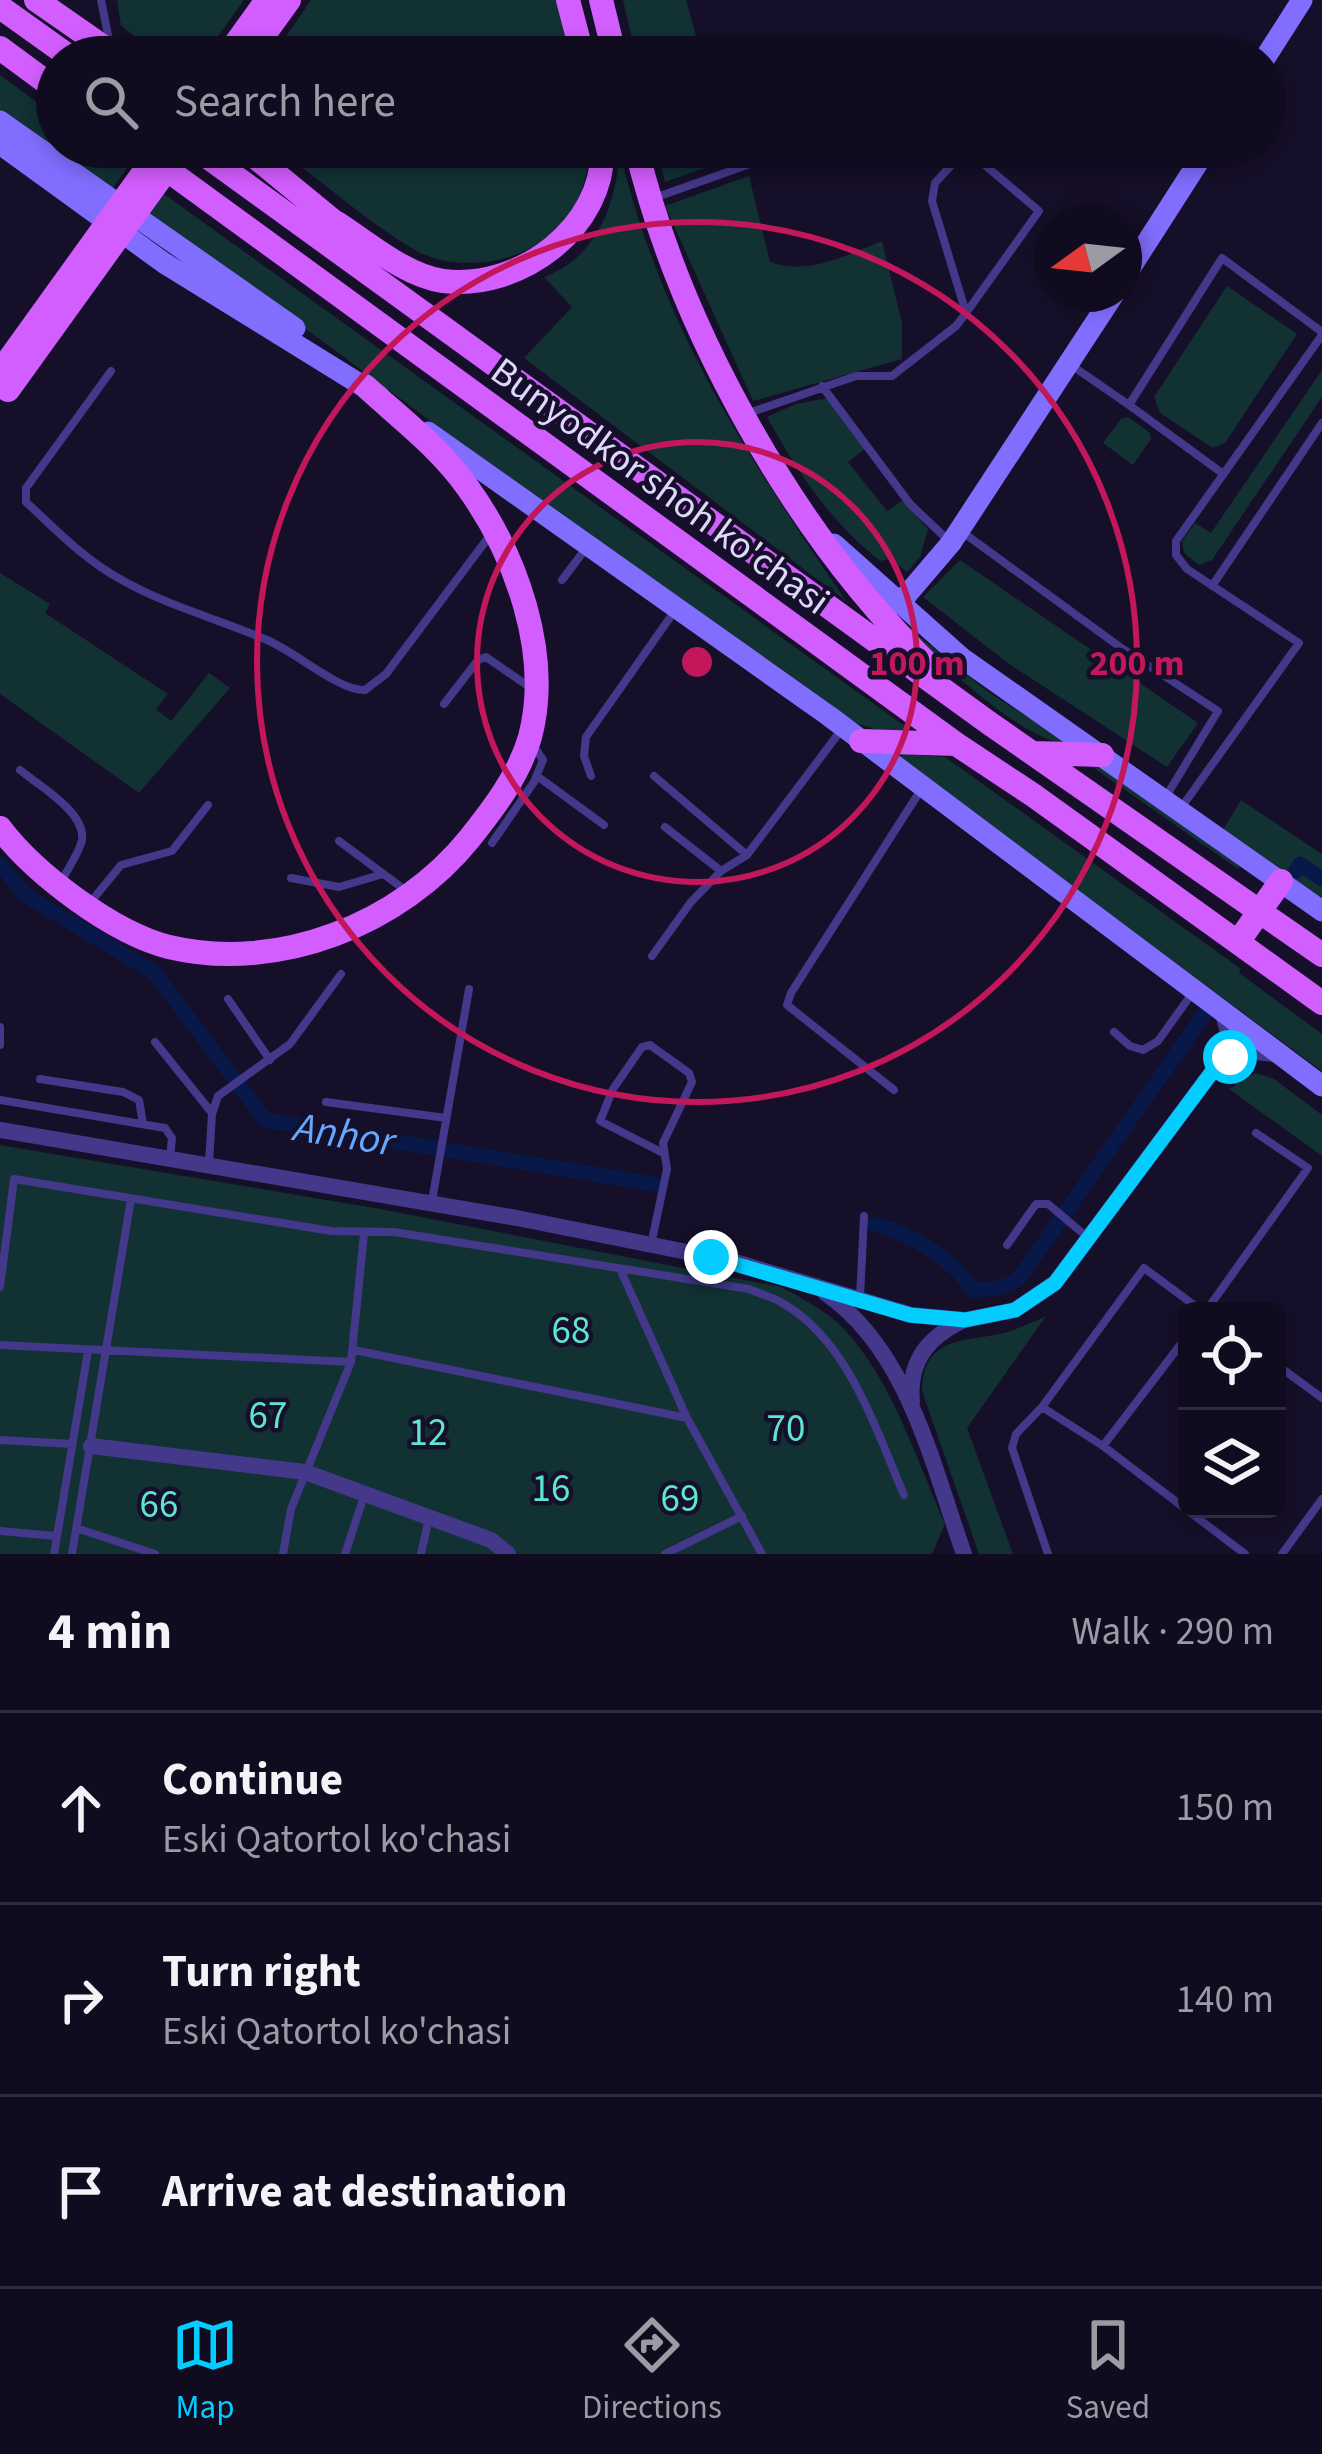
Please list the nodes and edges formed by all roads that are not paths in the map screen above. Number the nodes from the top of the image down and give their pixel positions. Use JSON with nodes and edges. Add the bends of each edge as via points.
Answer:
{"nodes":[{"id":1,"x":36,"y":0,"type":"edge"},
{"id":2,"x":101,"y":0,"type":"edge"},
{"id":3,"x":267,"y":0,"type":"edge"},
{"id":4,"x":289,"y":0,"type":"edge"},
{"id":5,"x":568,"y":0,"type":"edge"},
{"id":6,"x":601,"y":0,"type":"edge"},
{"id":7,"x":1303,"y":0,"type":"edge"},
{"id":8,"x":6,"y":9,"type":"edge"},
{"id":9,"x":42,"y":36,"type":"edge"},
{"id":10,"x":88,"y":36,"type":"edge"},
{"id":11,"x":110,"y":36,"type":"edge"},
{"id":12,"x":241,"y":36,"type":"edge"},
{"id":13,"x":263,"y":36,"type":"edge"},
{"id":14,"x":577,"y":36,"type":"edge"},
{"id":15,"x":610,"y":36,"type":"edge"},
{"id":16,"x":1279,"y":36,"type":"edge"},
{"id":17,"x":0,"y":48,"type":"edge"},
{"id":18,"x":36,"y":75,"type":"edge"},
{"id":19,"x":0,"y":121,"type":"edge"},
{"id":20,"x":0,"y":144,"type":"edge"},
{"id":21,"x":36,"y":146,"type":"edge"},
{"id":22,"x":68,"y":168,"type":"edge"},
{"id":23,"x":148,"y":168,"type":"edge"},
{"id":24,"x":165,"y":168,"type":"edge"},
{"id":25,"x":167,"y":168,"type":"edge"},
{"id":26,"x":223,"y":168,"type":"edge"},
{"id":27,"x":270,"y":168,"type":"edge"},
{"id":28,"x":601,"y":168,"type":"edge"},
{"id":29,"x":642,"y":168,"type":"edge"},
{"id":30,"x":739,"y":168,"type":"edge"},
{"id":31,"x":949,"y":168,"type":"edge"},
{"id":32,"x":988,"y":168,"type":"edge"},
{"id":33,"x":1195,"y":168,"type":"edge"},
{"id":34,"x":650,"y":199,"type":"junction"},
{"id":35,"x":337,"y":223,"type":"junction"},
{"id":36,"x":1142,"y":250,"type":"edge"},
{"id":37,"x":1102,"y":312,"type":"edge"},
{"id":38,"x":967,"y":313,"type":"junction"},
{"id":39,"x":1322,"y":334,"type":"edge"},
{"id":40,"x":464,"y":343,"type":"junction"},
{"id":41,"x":1069,"y":364,"type":"junction"},
{"id":42,"x":112,"y":371,"type":"dead end"},
{"id":43,"x":364,"y":386,"type":"junction"},
{"id":44,"x":822,"y":386,"type":"junction"},
{"id":45,"x":3,"y":387,"type":"edge"},
{"id":46,"x":1129,"y":405,"type":"junction"},
{"id":47,"x":743,"y":416,"type":"junction"},
{"id":48,"x":1322,"y":423,"type":"edge"},
{"id":49,"x":1222,"y":473,"type":"junction"},
{"id":50,"x":808,"y":519,"type":"junction"},
{"id":51,"x":494,"y":531,"type":"junction"},
{"id":52,"x":955,"y":537,"type":"junction"},
{"id":53,"x":588,"y":546,"type":"junction"},
{"id":54,"x":562,"y":580,"type":"dead end"},
{"id":55,"x":1213,"y":586,"type":"junction"},
{"id":56,"x":899,"y":604,"type":"junction"},
{"id":57,"x":677,"y":609,"type":"junction"},
{"id":58,"x":536,"y":691,"type":"junction"},
{"id":59,"x":444,"y":704,"type":"dead end"},
{"id":60,"x":989,"y":723,"type":"junction"},
{"id":61,"x":852,"y":735,"type":"junction"},
{"id":62,"x":530,"y":739,"type":"junction"},
{"id":63,"x":956,"y":744,"type":"junction"},
{"id":64,"x":1035,"y":754,"type":"junction"},
{"id":65,"x":1102,"y":755,"type":"junction"},
{"id":66,"x":20,"y":770,"type":"dead end"},
{"id":67,"x":537,"y":776,"type":"junction"},
{"id":68,"x":591,"y":776,"type":"dead end"},
{"id":69,"x":654,"y":776,"type":"dead end"},
{"id":70,"x":923,"y":787,"type":"junction"},
{"id":71,"x":1172,"y":803,"type":"junction"},
{"id":72,"x":208,"y":805,"type":"dead end"},
{"id":73,"x":604,"y":825,"type":"dead end"},
{"id":74,"x":665,"y":827,"type":"dead end"},
{"id":75,"x":0,"y":829,"type":"edge"},
{"id":76,"x":339,"y":841,"type":"dead end"},
{"id":77,"x":492,"y":843,"type":"dead end"},
{"id":78,"x":747,"y":855,"type":"junction"},
{"id":79,"x":721,"y":871,"type":"junction"},
{"id":80,"x":383,"y":874,"type":"junction"},
{"id":81,"x":291,"y":878,"type":"dead end"},
{"id":82,"x":1281,"y":881,"type":"junction"},
{"id":83,"x":59,"y":885,"type":"junction"},
{"id":84,"x":411,"y":895,"type":"junction"},
{"id":85,"x":88,"y":905,"type":"junction"},
{"id":86,"x":1261,"y":910,"type":"junction"},
{"id":87,"x":1322,"y":911,"type":"edge"},
{"id":88,"x":1238,"y":942,"type":"junction"},
{"id":89,"x":1322,"y":955,"type":"edge"},
{"id":90,"x":652,"y":956,"type":"dead end"},
{"id":91,"x":341,"y":974,"type":"dead end"},
{"id":92,"x":469,"y":989,"type":"dead end"},
{"id":93,"x":1196,"y":989,"type":"junction"},
{"id":94,"x":228,"y":999,"type":"dead end"},
{"id":95,"x":1322,"y":1003,"type":"edge"},
{"id":96,"x":1220,"y":1007,"type":"junction"},
{"id":97,"x":0,"y":1027,"type":"edge"},
{"id":98,"x":1114,"y":1032,"type":"dead end"},
{"id":99,"x":155,"y":1042,"type":"dead end"},
{"id":100,"x":0,"y":1045,"type":"edge"},
{"id":101,"x":1284,"y":1056,"type":"junction"},
{"id":102,"x":271,"y":1060,"type":"junction"},
{"id":103,"x":1215,"y":1068,"type":"junction"},
{"id":104,"x":40,"y":1078,"type":"dead end"},
{"id":105,"x":1322,"y":1086,"type":"edge"},
{"id":106,"x":894,"y":1090,"type":"dead end"},
{"id":107,"x":0,"y":1100,"type":"edge"},
{"id":108,"x":326,"y":1102,"type":"dead end"},
{"id":109,"x":212,"y":1114,"type":"junction"},
{"id":110,"x":446,"y":1118,"type":"junction"},
{"id":111,"x":143,"y":1124,"type":"junction"},
{"id":112,"x":0,"y":1130,"type":"edge"},
{"id":113,"x":1256,"y":1132,"type":"dead end"},
{"id":114,"x":663,"y":1153,"type":"junction"},
{"id":115,"x":170,"y":1158,"type":"junction"},
{"id":116,"x":208,"y":1164,"type":"junction"},
{"id":117,"x":130,"y":1198,"type":"junction"},
{"id":118,"x":431,"y":1202,"type":"junction"},
{"id":119,"x":864,"y":1216,"type":"dead end"},
{"id":120,"x":364,"y":1234,"type":"junction"},
{"id":121,"x":1086,"y":1236,"type":"junction"},
{"id":122,"x":652,"y":1245,"type":"junction"},
{"id":123,"x":1007,"y":1245,"type":"dead end"},
{"id":124,"x":621,"y":1269,"type":"junction"},
{"id":125,"x":809,"y":1283,"type":"junction"},
{"id":126,"x":0,"y":1287,"type":"edge"},
{"id":127,"x":860,"y":1299,"type":"junction"},
{"id":128,"x":1191,"y":1302,"type":"edge"},
{"id":129,"x":1211,"y":1302,"type":"edge"},
{"id":130,"x":965,"y":1320,"type":"junction"},
{"id":131,"x":0,"y":1345,"type":"edge"},
{"id":132,"x":1178,"y":1348,"type":"edge"},
{"id":133,"x":354,"y":1349,"type":"junction"},
{"id":134,"x":88,"y":1351,"type":"junction"},
{"id":135,"x":106,"y":1352,"type":"junction"},
{"id":136,"x":351,"y":1362,"type":"junction"},
{"id":137,"x":1286,"y":1372,"type":"edge"},
{"id":138,"x":1322,"y":1398,"type":"edge"},
{"id":139,"x":1042,"y":1407,"type":"junction"},
{"id":140,"x":687,"y":1418,"type":"junction"},
{"id":141,"x":917,"y":1426,"type":"junction"},
{"id":142,"x":0,"y":1440,"type":"edge"},
{"id":143,"x":81,"y":1445,"type":"junction"},
{"id":144,"x":1103,"y":1446,"type":"junction"},
{"id":145,"x":305,"y":1472,"type":"junction"},
{"id":146,"x":365,"y":1492,"type":"junction"},
{"id":147,"x":904,"y":1496,"type":"dead end"},
{"id":148,"x":1322,"y":1499,"type":"edge"},
{"id":149,"x":429,"y":1516,"type":"junction"},
{"id":150,"x":742,"y":1516,"type":"junction"},
{"id":151,"x":76,"y":1528,"type":"junction"},
{"id":152,"x":0,"y":1531,"type":"edge"},
{"id":153,"x":56,"y":1536,"type":"junction"},
{"id":154,"x":958,"y":1549,"type":"edge"},
{"id":155,"x":54,"y":1554,"type":"edge"},
{"id":156,"x":72,"y":1554,"type":"edge"},
{"id":157,"x":154,"y":1554,"type":"edge"},
{"id":158,"x":283,"y":1554,"type":"edge"},
{"id":159,"x":345,"y":1554,"type":"edge"},
{"id":160,"x":421,"y":1554,"type":"edge"},
{"id":161,"x":508,"y":1554,"type":"edge"},
{"id":162,"x":665,"y":1554,"type":"edge"},
{"id":163,"x":762,"y":1554,"type":"edge"},
{"id":164,"x":1048,"y":1554,"type":"edge"},
{"id":165,"x":1245,"y":1554,"type":"edge"},
{"id":166,"x":1282,"y":1554,"type":"edge"}],
"edges":[{"from":1,"to":10,"type":"main road"},
{"from":2,"to":11,"type":"lane"},
{"from":3,"to":12,"type":"main road"},
{"from":4,"to":13,"type":"main road"},
{"from":5,"to":14,"type":"main road"},
{"from":6,"to":15,"type":"main road"},
{"from":7,"to":16,"type":"street"},
{"from":8,"to":9,"type":"main road"},
{"from":17,"to":18,"type":"main road"},
{"from":19,"to":21,"type":"street"},
{"from":20,"to":43,"type":"street","via":[[164,263]]},
{"from":22,"to":43,"type":"street","via":[[273,311]]},
{"from":23,"to":45,"type":"main road","bridge":true},
{"from":24,"to":63,"type":"main road","name":"Bunyodkor shoh ko'chasi"},
{"from":25,"to":45,"type":"main road","bridge":true},
{"from":26,"to":40,"type":"main road","name":"Bunyodkor shoh ko'chasi"},
{"from":27,"to":35,"type":"main road"},
{"from":28,"to":35,"type":"main road","via":[[580,218],[553,249],[508,273],[445,282],[421,276]]},
{"from":29,"to":34,"type":"main road"},
{"from":30,"to":34,"type":"lane"},
{"from":31,"to":38,"type":"lane","via":[[932,201]]},
{"from":32,"to":38,"type":"lane","via":[[1039,211]]},
{"from":33,"to":36,"type":"street"},
{"from":34,"to":47,"type":"main road"},
{"from":35,"to":40,"type":"main road"},
{"from":37,"to":41,"type":"street"},
{"from":38,"to":44,"type":"lane","via":[[892,376]]},
{"from":39,"to":46,"type":"lane","via":[[1222,258]]},
{"from":39,"to":49,"type":"lane"},
{"from":40,"to":60,"type":"main road","name":"Bunyodkor shoh ko'chasi"},
{"from":41,"to":46,"type":"lane"},
{"from":41,"to":52,"type":"street"},
{"from":42,"to":51,"type":"lane","via":[[26,488],[26,502],[121,580],[264,638],[344,688],[365,690],[386,674]]},
{"from":43,"to":51,"type":"main road","via":[[432,446]]},
{"from":43,"to":53,"type":"street"},
{"from":44,"to":47,"type":"lane"},
{"from":44,"to":52,"type":"lane","via":[[910,504]]},
{"from":46,"to":49,"type":"lane"},
{"from":47,"to":50,"type":"main road"},
{"from":48,"to":55,"type":"lane"},
{"from":49,"to":55,"type":"lane","via":[[1174,549]]},
{"from":50,"to":56,"type":"street"},
{"from":50,"to":60,"type":"main road","via":[[863,596]]},
{"from":51,"to":58,"type":"main road","via":[[526,616]]},
{"from":52,"to":56,"type":"street"},
{"from":52,"to":71,"type":"lane","via":[[1218,711]]},
{"from":53,"to":54,"type":"lane"},
{"from":53,"to":57,"type":"street"},
{"from":55,"to":71,"type":"lane","via":[[1299,643]]},
{"from":56,"to":65,"type":"street"},
{"from":57,"to":61,"type":"street"},
{"from":57,"to":68,"type":"lane","via":[[586,737]]},
{"from":58,"to":59,"type":"lane","via":[[486,657]]},
{"from":58,"to":62,"type":"main road"},
{"from":60,"to":64,"type":"main road","name":"Bunyodkor shoh ko'chasi"},
{"from":61,"to":63,"type":"main road"},
{"from":61,"to":70,"type":"street"},
{"from":61,"to":78,"type":"lane"},
{"from":62,"to":67,"type":"lane","via":[[543,760]]},
{"from":62,"to":84,"type":"main road","via":[[488,816]]},
{"from":63,"to":88,"type":"main road","name":"Bunyodkor shoh ko'chasi"},
{"from":64,"to":65,"type":"main road"},
{"from":64,"to":86,"type":"main road","name":"Bunyodkor shoh ko'chasi"},
{"from":65,"to":71,"type":"street"},
{"from":66,"to":83,"type":"lane","via":[[80,828],[82,841]]},
{"from":67,"to":73,"type":"lane"},
{"from":67,"to":77,"type":"lane"},
{"from":69,"to":78,"type":"lane"},
{"from":70,"to":93,"type":"street"},
{"from":70,"to":106,"type":"lane","via":[[787,1006]]},
{"from":71,"to":82,"type":"street"},
{"from":72,"to":85,"type":"lane","via":[[172,851],[121,865]]},
{"from":74,"to":79,"type":"lane"},
{"from":75,"to":83,"type":"main road"},
{"from":76,"to":80,"type":"lane"},
{"from":78,"to":79,"type":"lane"},
{"from":79,"to":90,"type":"lane"},
{"from":80,"to":81,"type":"lane","via":[[339,887]]},
{"from":80,"to":84,"type":"lane"},
{"from":82,"to":86,"type":"main road"},
{"from":82,"to":87,"type":"street"},
{"from":83,"to":85,"type":"main road"},
{"from":84,"to":85,"type":"main road","via":[[341,932],[236,956],[165,946]]},
{"from":86,"to":88,"type":"main road"},
{"from":86,"to":89,"type":"main road","name":"Bunyodkor shoh ko'chasi"},
{"from":88,"to":95,"type":"main road","name":"Bunyodkor shoh ko'chasi"},
{"from":91,"to":102,"type":"lane"},
{"from":92,"to":110,"type":"lane"},
{"from":93,"to":96,"type":"street"},
{"from":93,"to":98,"type":"lane","via":[[1143,1050]]},
{"from":94,"to":102,"type":"lane"},
{"from":96,"to":101,"type":"street"},
{"from":96,"to":103,"type":"street","via":[[1228,1036]]},
{"from":97,"to":100,"type":"lane"},
{"from":99,"to":109,"type":"lane"},
{"from":101,"to":103,"type":"street","via":[[1246,1052]]},
{"from":101,"to":105,"type":"street"},
{"from":102,"to":109,"type":"lane","via":[[218,1096]]},
{"from":103,"to":121,"type":"street"},
{"from":104,"to":111,"type":"lane","via":[[123,1092],[139,1100]]},
{"from":107,"to":111,"type":"lane"},
{"from":108,"to":110,"type":"lane"},
{"from":109,"to":116,"type":"lane"},
{"from":110,"to":118,"type":"lane"},
{"from":111,"to":115,"type":"lane","via":[[165,1128]]},
{"from":112,"to":115,"type":"street"},
{"from":113,"to":129,"type":"lane","via":[[1308,1168]]},
{"from":114,"to":114,"type":"lane","via":[[692,1082],[650,1045],[625,1071],[600,1121]]},
{"from":114,"to":122,"type":"lane"},
{"from":115,"to":116,"type":"street"},
{"from":116,"to":118,"type":"street"},
{"from":117,"to":120,"type":"lane"},
{"from":117,"to":126,"type":"lane","via":[[14,1179]]},
{"from":117,"to":135,"type":"lane"},
{"from":118,"to":122,"type":"street"},
{"from":119,"to":127,"type":"lane"},
{"from":120,"to":124,"type":"lane","via":[[394,1232]]},
{"from":120,"to":133,"type":"lane"},
{"from":121,"to":123,"type":"lane","via":[[1048,1204],[1036,1204]]},
{"from":121,"to":130,"type":"street","via":[[1042,1294],[1006,1313]]},
{"from":122,"to":125,"type":"street"},
{"from":124,"to":140,"type":"lane"},
{"from":124,"to":147,"type":"lane","via":[[748,1289],[784,1304],[816,1331],[860,1393]]},
{"from":125,"to":127,"type":"street"},
{"from":125,"to":141,"type":"street","via":[[871,1334]]},
{"from":127,"to":130,"type":"street"},
{"from":128,"to":139,"type":"lane","via":[[1144,1268]]},
{"from":130,"to":141,"type":"street","via":[[916,1361]]},
{"from":131,"to":134,"type":"lane"},
{"from":132,"to":144,"type":"lane"},
{"from":133,"to":136,"type":"lane"},
{"from":133,"to":140,"type":"lane"},
{"from":134,"to":135,"type":"lane"},
{"from":134,"to":143,"type":"lane"},
{"from":135,"to":136,"type":"lane"},
{"from":135,"to":143,"type":"lane"},
{"from":136,"to":145,"type":"lane"},
{"from":137,"to":138,"type":"lane"},
{"from":139,"to":144,"type":"lane"},
{"from":139,"to":164,"type":"lane","via":[[1012,1448]]},
{"from":140,"to":150,"type":"lane"},
{"from":141,"to":154,"type":"street"},
{"from":142,"to":143,"type":"lane"},
{"from":143,"to":145,"type":"street"},
{"from":143,"to":151,"type":"lane"},
{"from":143,"to":153,"type":"lane"},
{"from":144,"to":165,"type":"lane"},
{"from":145,"to":146,"type":"street"},
{"from":145,"to":158,"type":"lane"},
{"from":146,"to":149,"type":"street"},
{"from":146,"to":159,"type":"lane"},
{"from":148,"to":166,"type":"lane"},
{"from":149,"to":160,"type":"lane"},
{"from":149,"to":161,"type":"street"},
{"from":150,"to":162,"type":"lane"},
{"from":150,"to":163,"type":"lane"},
{"from":151,"to":156,"type":"lane"},
{"from":151,"to":157,"type":"lane"},
{"from":152,"to":153,"type":"lane"},
{"from":153,"to":155,"type":"lane"}]}
